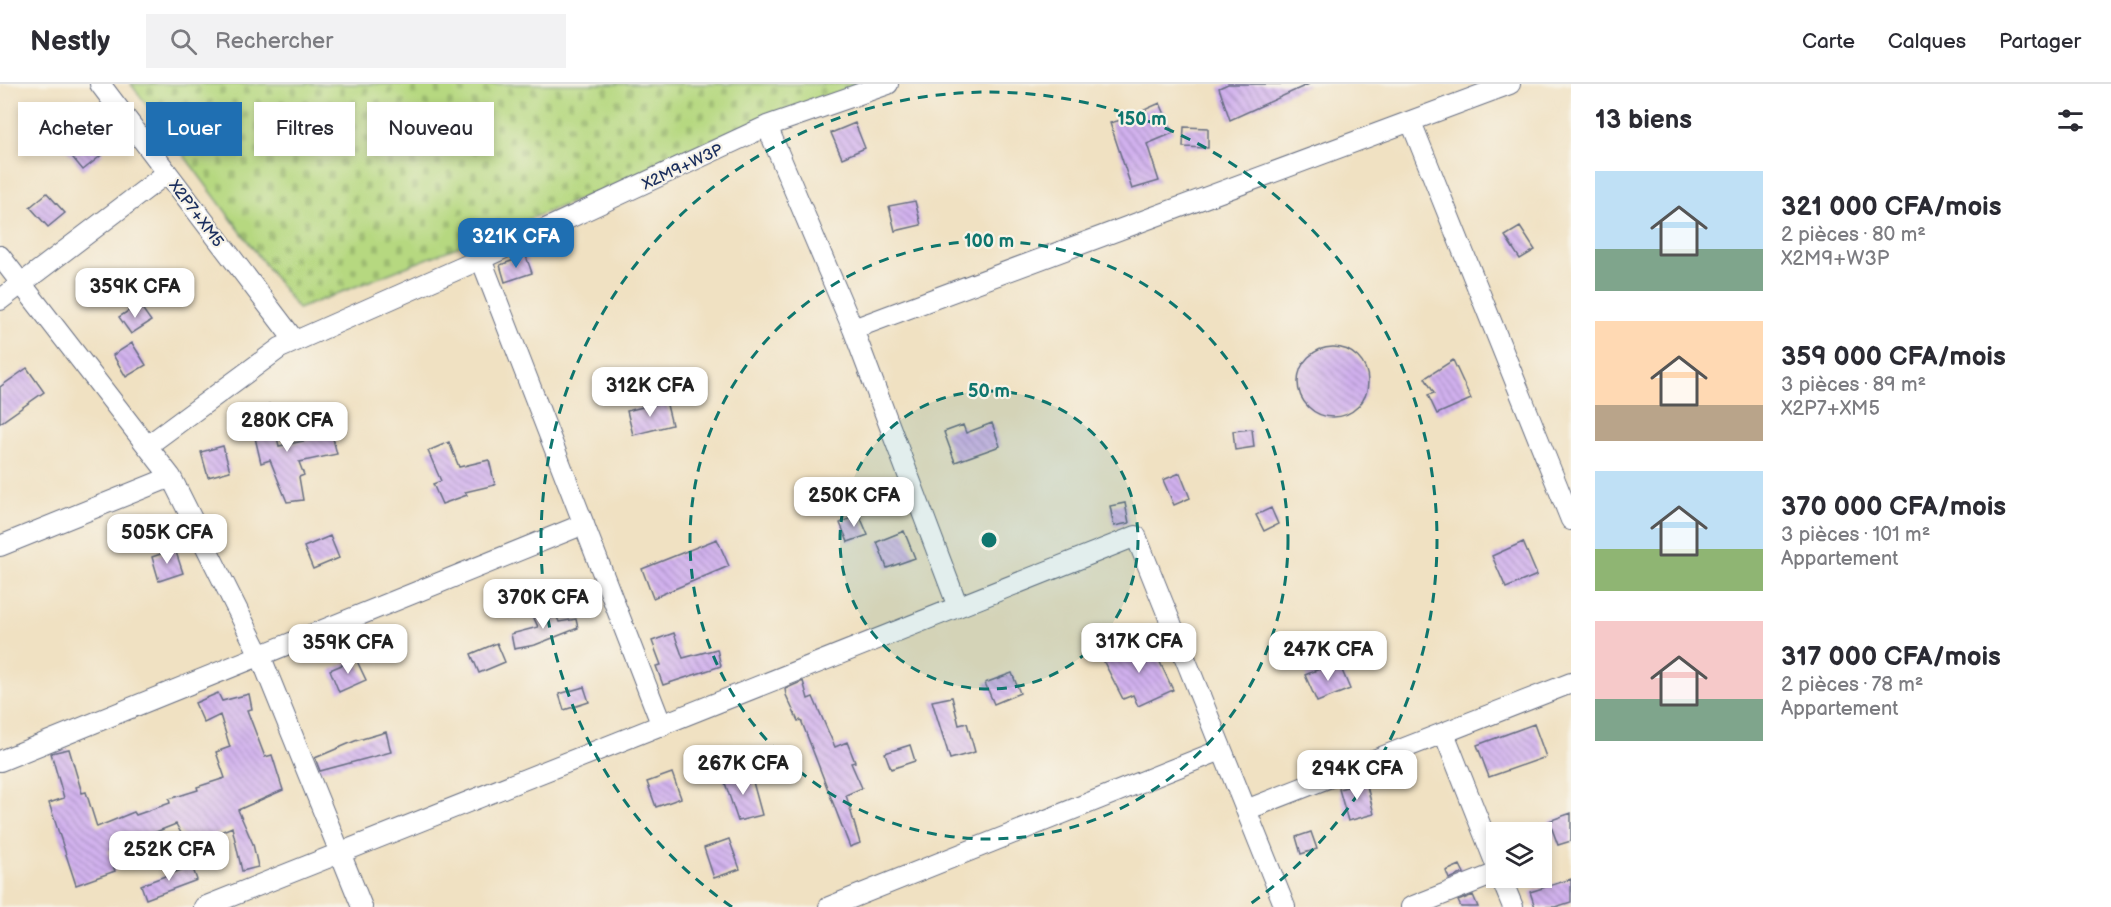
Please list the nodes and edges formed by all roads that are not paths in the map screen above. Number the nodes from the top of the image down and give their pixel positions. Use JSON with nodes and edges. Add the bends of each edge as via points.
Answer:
{"nodes":[{"id":1,"x":100,"y":84,"type":"edge"},
{"id":2,"x":888,"y":84,"type":"edge"},
{"id":3,"x":1510,"y":84,"type":"edge"},
{"id":4,"x":1411,"y":122,"type":"junction"},
{"id":5,"x":767,"y":126,"type":"junction"},
{"id":6,"x":167,"y":173,"type":"junction"},
{"id":7,"x":0,"y":256,"type":"edge"},
{"id":8,"x":481,"y":259,"type":"junction"},
{"id":9,"x":22,"y":284,"type":"junction"},
{"id":10,"x":0,"y":300,"type":"edge"},
{"id":11,"x":853,"y":329,"type":"junction"},
{"id":12,"x":295,"y":341,"type":"junction"},
{"id":13,"x":147,"y":446,"type":"junction"},
{"id":14,"x":171,"y":477,"type":"junction"},
{"id":15,"x":1571,"y":520,"type":"edge"},
{"id":16,"x":584,"y":524,"type":"junction"},
{"id":17,"x":3,"y":541,"type":"edge"},
{"id":18,"x":958,"y":607,"type":"junction"},
{"id":19,"x":260,"y":655,"type":"junction"},
{"id":20,"x":1571,"y":683,"type":"edge"},
{"id":21,"x":662,"y":726,"type":"junction"},
{"id":22,"x":1444,"y":733,"type":"junction"},
{"id":23,"x":1221,"y":750,"type":"junction"},
{"id":24,"x":0,"y":761,"type":"edge"},
{"id":25,"x":1246,"y":810,"type":"junction"},
{"id":26,"x":1486,"y":839,"type":"edge"},
{"id":27,"x":341,"y":855,"type":"junction"},
{"id":28,"x":1486,"y":877,"type":"edge"},
{"id":29,"x":1505,"y":888,"type":"edge"},
{"id":30,"x":204,"y":907,"type":"edge"},
{"id":31,"x":362,"y":907,"type":"edge"},
{"id":32,"x":829,"y":907,"type":"edge"},
{"id":33,"x":1285,"y":907,"type":"edge"},
{"id":34,"x":1411,"y":907,"type":"edge"},
{"id":35,"x":1513,"y":907,"type":"edge"}],
"edges":[{"from":1,"to":6,"type":"street","name":"X2P7+XM5"},
{"from":2,"to":5,"type":"street","name":"X2M9+W3P"},
{"from":3,"to":4,"type":"street"},
{"from":4,"to":11,"type":"street"},
{"from":4,"to":15,"type":"street"},
{"from":5,"to":8,"type":"street","name":"X2M9+W3P"},
{"from":5,"to":11,"type":"street"},
{"from":6,"to":9,"type":"street"},
{"from":6,"to":12,"type":"street","name":"X2P7+XM5"},
{"from":7,"to":9,"type":"street"},
{"from":8,"to":12,"type":"street","name":"X2M9+W3P"},
{"from":8,"to":16,"type":"street"},
{"from":9,"to":10,"type":"street"},
{"from":9,"to":13,"type":"street"},
{"from":11,"to":18,"type":"street"},
{"from":12,"to":13,"type":"street","name":"X2M9+W3P"},
{"from":13,"to":14,"type":"street"},
{"from":14,"to":17,"type":"street"},
{"from":14,"to":19,"type":"street"},
{"from":16,"to":19,"type":"street"},
{"from":16,"to":21,"type":"street"},
{"from":18,"to":21,"type":"street"},
{"from":18,"to":23,"type":"street","via":[[1136,536]]},
{"from":19,"to":24,"type":"street"},
{"from":19,"to":27,"type":"street"},
{"from":20,"to":22,"type":"street"},
{"from":21,"to":27,"type":"street"},
{"from":22,"to":25,"type":"street"},
{"from":22,"to":26,"type":"street"},
{"from":23,"to":25,"type":"street"},
{"from":23,"to":32,"type":"street"},
{"from":25,"to":33,"type":"street"},
{"from":27,"to":30,"type":"street"},
{"from":27,"to":31,"type":"street"},
{"from":28,"to":34,"type":"street"},
{"from":29,"to":35,"type":"street"}]}
